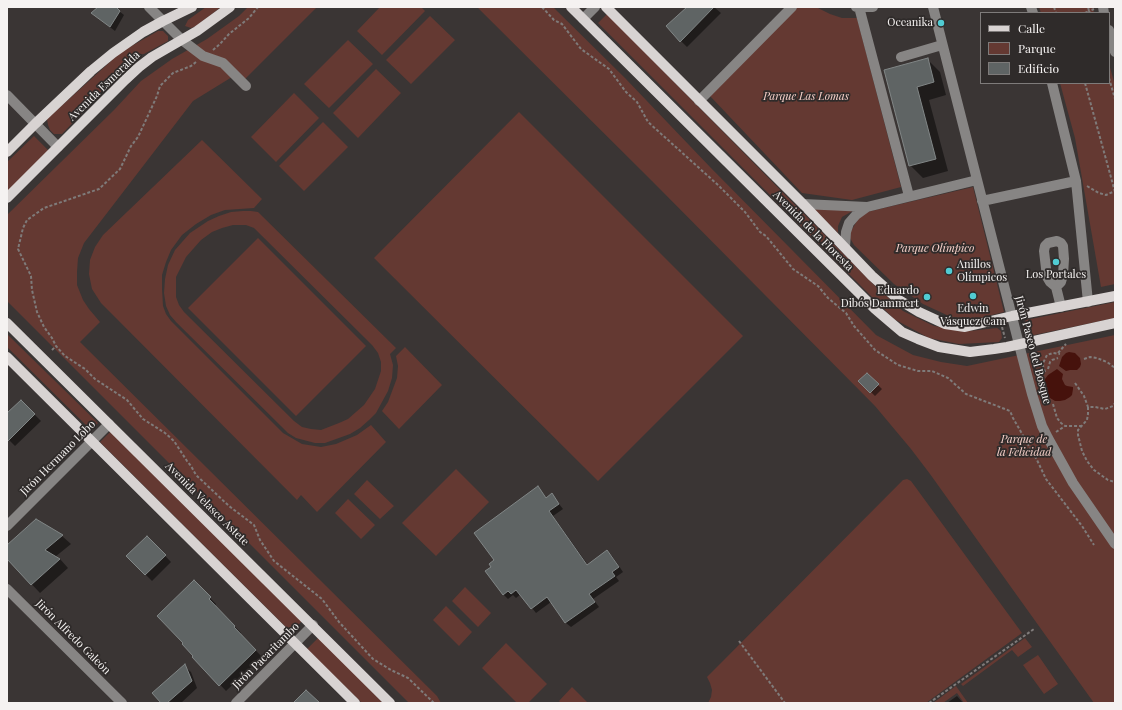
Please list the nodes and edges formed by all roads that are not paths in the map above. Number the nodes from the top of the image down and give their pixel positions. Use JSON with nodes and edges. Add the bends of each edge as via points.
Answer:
{"nodes":[{"id":1,"x":149,"y":7,"type":"edge"},
{"id":2,"x":192,"y":7,"type":"edge"},
{"id":3,"x":230,"y":7,"type":"edge"},
{"id":4,"x":571,"y":7,"type":"edge"},
{"id":5,"x":595,"y":7,"type":"edge"},
{"id":6,"x":606,"y":7,"type":"edge"},
{"id":7,"x":792,"y":7,"type":"edge"},
{"id":8,"x":857,"y":7,"type":"edge"},
{"id":9,"x":873,"y":7,"type":"edge"},
{"id":10,"x":933,"y":7,"type":"edge"},
{"id":11,"x":583,"y":19,"type":"junction"},
{"id":12,"x":163,"y":21,"type":"junction"},
{"id":13,"x":1110,"y":34,"type":"edge"},
{"id":14,"x":182,"y":40,"type":"junction"},
{"id":15,"x":942,"y":45,"type":"junction"},
{"id":16,"x":1115,"y":52,"type":"edge"},
{"id":17,"x":901,"y":57,"type":"dead end"},
{"id":18,"x":1052,"y":84,"type":"edge"},
{"id":19,"x":246,"y":86,"type":"dead end"},
{"id":20,"x":7,"y":95,"type":"edge"},
{"id":21,"x":699,"y":101,"type":"junction"},
{"id":22,"x":35,"y":124,"type":"junction"},
{"id":23,"x":58,"y":147,"type":"junction"},
{"id":24,"x":7,"y":152,"type":"edge"},
{"id":25,"x":977,"y":180,"type":"junction"},
{"id":26,"x":1076,"y":181,"type":"junction"},
{"id":27,"x":909,"y":196,"type":"junction"},
{"id":28,"x":7,"y":198,"type":"edge"},
{"id":29,"x":982,"y":201,"type":"junction"},
{"id":30,"x":803,"y":204,"type":"junction"},
{"id":31,"x":867,"y":207,"type":"junction"},
{"id":32,"x":845,"y":247,"type":"junction"},
{"id":33,"x":1056,"y":287,"type":"dead end"},
{"id":34,"x":1115,"y":296,"type":"edge"},
{"id":35,"x":1088,"y":302,"type":"junction"},
{"id":36,"x":1061,"y":307,"type":"junction"},
{"id":37,"x":1012,"y":316,"type":"junction"},
{"id":38,"x":7,"y":323,"type":"edge"},
{"id":39,"x":1115,"y":323,"type":"edge"},
{"id":40,"x":7,"y":327,"type":"edge"},
{"id":41,"x":1019,"y":344,"type":"junction"},
{"id":42,"x":30,"y":346,"type":"junction"},
{"id":43,"x":7,"y":357,"type":"edge"},
{"id":44,"x":109,"y":424,"type":"junction"},
{"id":45,"x":92,"y":441,"type":"junction"},
{"id":46,"x":7,"y":526,"type":"edge"},
{"id":47,"x":1115,"y":544,"type":"edge"},
{"id":48,"x":7,"y":589,"type":"edge"},
{"id":49,"x":313,"y":625,"type":"junction"},
{"id":50,"x":294,"y":644,"type":"junction"},
{"id":51,"x":122,"y":703,"type":"edge"},
{"id":52,"x":236,"y":703,"type":"edge"},
{"id":53,"x":355,"y":703,"type":"edge"},
{"id":54,"x":390,"y":703,"type":"edge"}],
"edges":[{"from":1,"to":12,"type":"street"},
{"from":2,"to":12,"type":"main road","name":"Avenida Esmeralda"},
{"from":3,"to":14,"type":"main road","name":"Avenida Esmeralda"},
{"from":4,"to":11,"type":"main road","name":"Avenida de la Floresta"},
{"from":5,"to":11,"type":"street"},
{"from":6,"to":21,"type":"main road","name":"Avenida de la Floresta"},
{"from":7,"to":21,"type":"street"},
{"from":8,"to":9,"type":"street"},
{"from":8,"to":27,"type":"street"},
{"from":10,"to":15,"type":"street","name":"Jirón Paseo del Bosque"},
{"from":11,"to":41,"type":"main road","name":"Avenida de la Floresta","via":[[888,322],[902,332],[939,347],[970,352]]},
{"from":12,"to":14,"type":"street"},
{"from":12,"to":22,"type":"main road","name":"Avenida Esmeralda","via":[[113,53]]},
{"from":13,"to":16,"type":"street"},
{"from":14,"to":19,"type":"street","via":[[204,56],[223,63]]},
{"from":14,"to":23,"type":"main road","name":"Avenida Esmeralda","via":[[139,67]]},
{"from":15,"to":17,"type":"street"},
{"from":15,"to":25,"type":"street","name":"Jirón Paseo del Bosque"},
{"from":18,"to":26,"type":"street"},
{"from":20,"to":22,"type":"street"},
{"from":21,"to":30,"type":"main road","name":"Avenida de la Floresta"},
{"from":22,"to":23,"type":"street"},
{"from":22,"to":24,"type":"main road","name":"Avenida Esmeralda"},
{"from":23,"to":28,"type":"main road","name":"Avenida Esmeralda"},
{"from":25,"to":27,"type":"street","name":"Avenida de la Floresta"},
{"from":25,"to":29,"type":"street","name":"Jirón Paseo del Bosque"},
{"from":26,"to":29,"type":"street"},
{"from":26,"to":35,"type":"street"},
{"from":27,"to":31,"type":"street","name":"Avenida de la Floresta"},
{"from":29,"to":37,"type":"street","name":"Jirón Paseo del Bosque"},
{"from":30,"to":31,"type":"street","name":"Avenida de la Floresta"},
{"from":30,"to":32,"type":"main road","name":"Avenida de la Floresta"},
{"from":31,"to":32,"type":"street","name":"Avenida de la Floresta","via":[[849,224]]},
{"from":32,"to":37,"type":"main road","name":"Avenida de la Floresta","via":[[899,300],[944,324],[965,327]]},
{"from":33,"to":36,"type":"street"},
{"from":34,"to":35,"type":"main road","name":"Avenida de la Floresta"},
{"from":35,"to":36,"type":"main road","name":"Avenida de la Floresta"},
{"from":36,"to":37,"type":"main road","name":"Avenida de la Floresta"},
{"from":37,"to":41,"type":"street","name":"Jirón Paseo del Bosque"},
{"from":38,"to":42,"type":"main road","name":"Avenida Velasco Astete"},
{"from":39,"to":41,"type":"main road","name":"Avenida de la Floresta"},
{"from":40,"to":42,"type":"main road"},
{"from":41,"to":47,"type":"street","name":"Jirón Paseo del Bosque","via":[[1042,426],[1073,483]]},
{"from":42,"to":44,"type":"main road","name":"Avenida Velasco Astete"},
{"from":43,"to":45,"type":"main road"},
{"from":44,"to":45,"type":"street","name":"Jirón Hermano Lobo"},
{"from":44,"to":49,"type":"main road","name":"Avenida Velasco Astete"},
{"from":45,"to":46,"type":"street","name":"Jirón Hermano Lobo"},
{"from":45,"to":50,"type":"main road"},
{"from":48,"to":51,"type":"street","name":"Jirón Alfredo Galeón"},
{"from":49,"to":50,"type":"street","name":"Jirón Pacaritambo"},
{"from":49,"to":54,"type":"main road","name":"Avenida Velasco Astete"},
{"from":50,"to":52,"type":"street","name":"Jirón Pacaritambo"},
{"from":50,"to":53,"type":"main road"}]}
